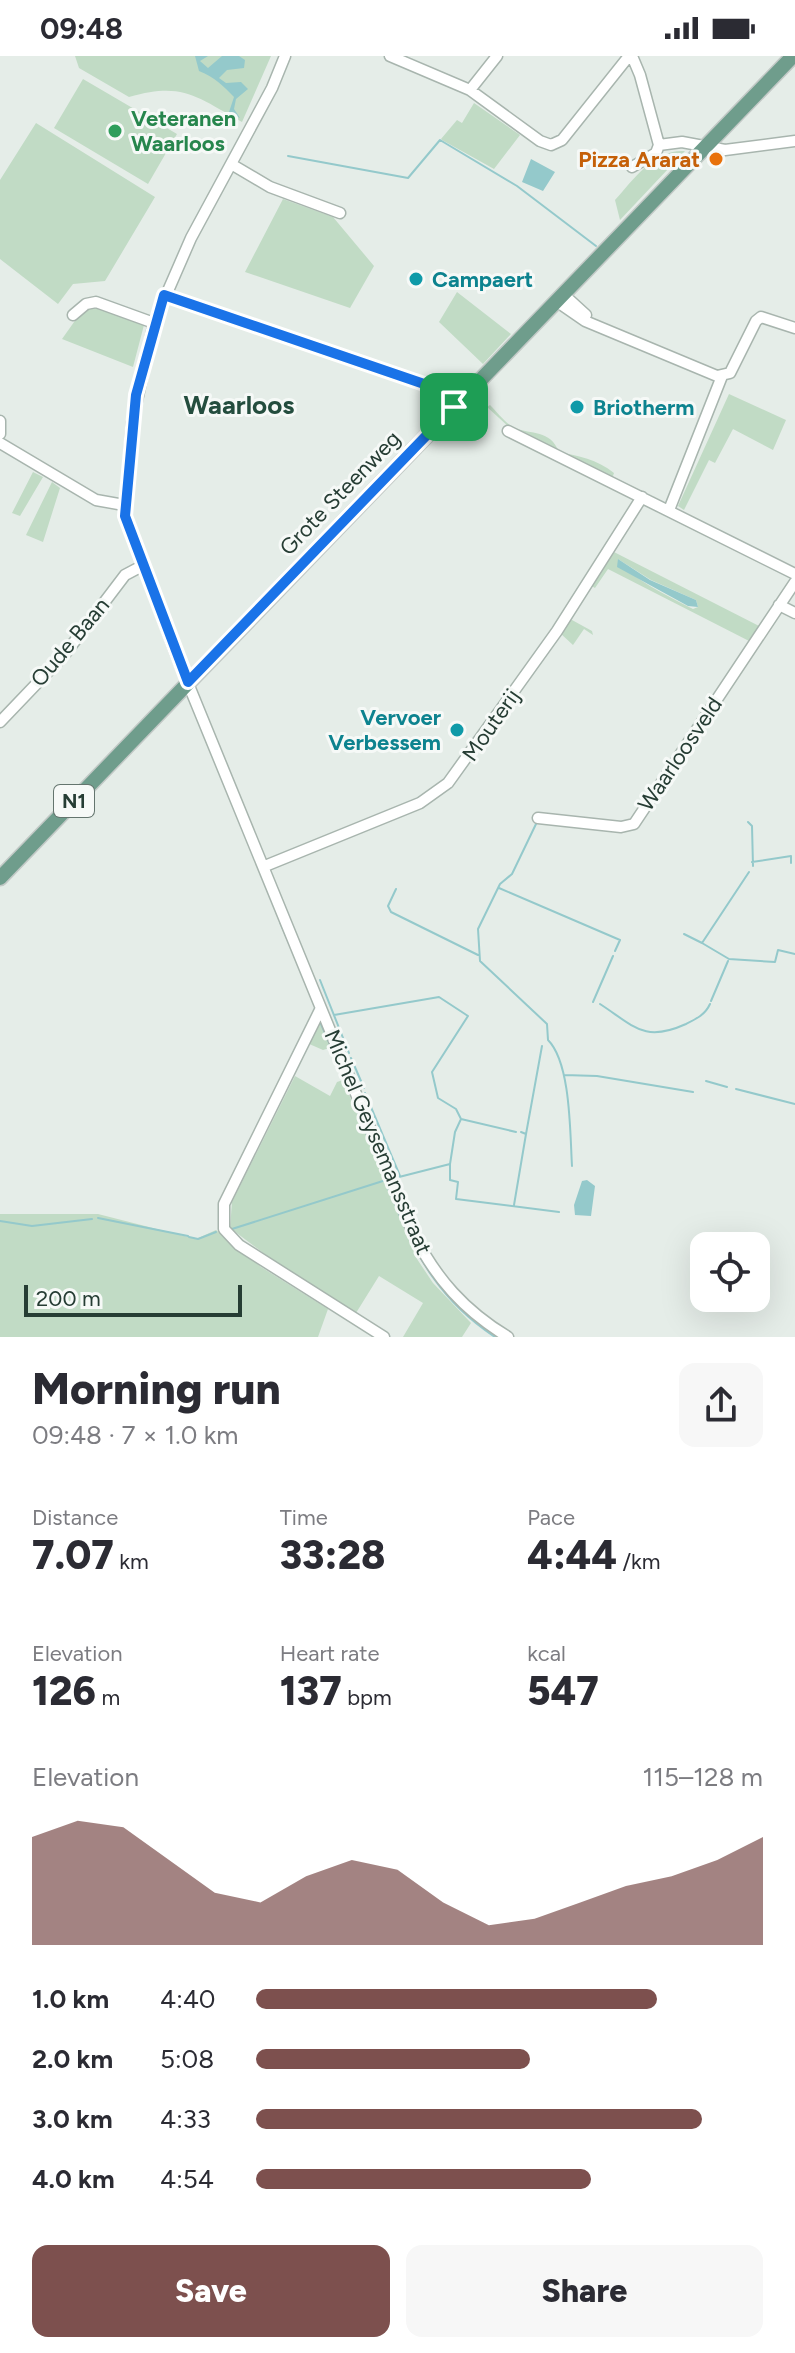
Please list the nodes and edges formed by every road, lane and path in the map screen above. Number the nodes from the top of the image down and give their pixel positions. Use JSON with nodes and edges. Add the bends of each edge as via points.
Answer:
{"nodes":[{"id":1,"x":285,"y":56,"type":"edge"},
{"id":2,"x":497,"y":56,"type":"edge"},
{"id":3,"x":631,"y":56,"type":"edge"},
{"id":4,"x":793,"y":56,"type":"edge"},
{"id":5,"x":397,"y":57,"type":"edge"},
{"id":6,"x":470,"y":90,"type":"junction"},
{"id":7,"x":795,"y":141,"type":"edge"},
{"id":8,"x":659,"y":145,"type":"junction"},
{"id":9,"x":705,"y":148,"type":"junction"},
{"id":10,"x":231,"y":164,"type":"junction"},
{"id":11,"x":632,"y":167,"type":"dead end"},
{"id":12,"x":340,"y":213,"type":"dead end"},
{"id":13,"x":164,"y":295,"type":"junction"},
{"id":14,"x":560,"y":298,"type":"junction"},
{"id":15,"x":73,"y":315,"type":"dead end"},
{"id":16,"x":154,"y":323,"type":"junction"},
{"id":17,"x":795,"y":328,"type":"edge"},
{"id":18,"x":722,"y":376,"type":"junction"},
{"id":19,"x":451,"y":410,"type":"junction"},
{"id":20,"x":0,"y":421,"type":"edge"},
{"id":21,"x":508,"y":431,"type":"dead end"},
{"id":22,"x":0,"y":434,"type":"edge"},
{"id":23,"x":0,"y":443,"type":"edge"},
{"id":24,"x":642,"y":497,"type":"junction"},
{"id":25,"x":124,"y":505,"type":"junction"},
{"id":26,"x":669,"y":510,"type":"junction"},
{"id":27,"x":142,"y":566,"type":"junction"},
{"id":28,"x":795,"y":574,"type":"edge"},
{"id":29,"x":795,"y":582,"type":"edge"},
{"id":30,"x":779,"y":605,"type":"junction"},
{"id":31,"x":795,"y":613,"type":"edge"},
{"id":32,"x":188,"y":682,"type":"junction"},
{"id":33,"x":1,"y":719,"type":"edge"},
{"id":34,"x":538,"y":818,"type":"dead end"},
{"id":35,"x":265,"y":866,"type":"junction"},
{"id":36,"x":0,"y":878,"type":"edge"},
{"id":37,"x":321,"y":1008,"type":"junction"},
{"id":38,"x":384,"y":1337,"type":"edge"},
{"id":39,"x":508,"y":1337,"type":"edge"}],
"edges":[{"from":1,"to":10,"type":"street"},
{"from":2,"to":6,"type":"street"},
{"from":3,"to":6,"type":"street","via":[[555,145],[540,141]]},
{"from":3,"to":8,"type":"street"},
{"from":4,"to":9,"type":"main road","name":"Grote Steenweg","number":"N1"},
{"from":5,"to":6,"type":"street"},
{"from":7,"to":9,"type":"street"},
{"from":8,"to":9,"type":"street","via":[[682,142]]},
{"from":8,"to":11,"type":"street","via":[[656,153]]},
{"from":9,"to":14,"type":"main road","name":"Grote Steenweg","number":"N1"},
{"from":10,"to":12,"type":"street","via":[[270,187]]},
{"from":10,"to":13,"type":"street"},
{"from":13,"to":16,"type":"street"},
{"from":13,"to":19,"type":"street","via":[[427,385]]},
{"from":14,"to":18,"type":"street","via":[[596,325]]},
{"from":14,"to":19,"type":"main road","name":"Grote Steenweg","number":"N1"},
{"from":15,"to":16,"type":"street","via":[[96,302]]},
{"from":16,"to":25,"type":"street","via":[[134,409]]},
{"from":17,"to":18,"type":"street","via":[[761,317],[734,366]]},
{"from":18,"to":26,"type":"street"},
{"from":19,"to":32,"type":"main road","name":"Grote Steenweg","number":"N1"},
{"from":20,"to":22,"type":"street"},
{"from":21,"to":24,"type":"street"},
{"from":23,"to":25,"type":"street","via":[[96,500]]},
{"from":24,"to":26,"type":"street"},
{"from":24,"to":35,"type":"street","name":"Mouterij","via":[[557,631],[448,783],[420,803]]},
{"from":25,"to":27,"type":"street","name":"Michel Geysemansstraat"},
{"from":26,"to":28,"type":"street"},
{"from":27,"to":32,"type":"street","name":"Michel Geysemansstraat"},
{"from":27,"to":33,"type":"street","name":"Oude Baan","via":[[125,575],[65,654]]},
{"from":29,"to":30,"type":"street","name":"Waarloosveld"},
{"from":30,"to":31,"type":"street"},
{"from":30,"to":34,"type":"street","name":"Waarloosveld","via":[[634,824]]},
{"from":32,"to":35,"type":"street","name":"Michel Geysemansstraat"},
{"from":32,"to":36,"type":"main road","name":"Grote Steenweg","number":"N1"},
{"from":35,"to":37,"type":"street","name":"Michel Geysemansstraat"},
{"from":37,"to":38,"type":"street","name":"Michel Geysemansstraat","via":[[224,1204],[224,1229],[239,1245]]},
{"from":37,"to":39,"type":"street","name":"Michel Geysemansstraat","via":[[422,1251],[452,1294]]}]}
